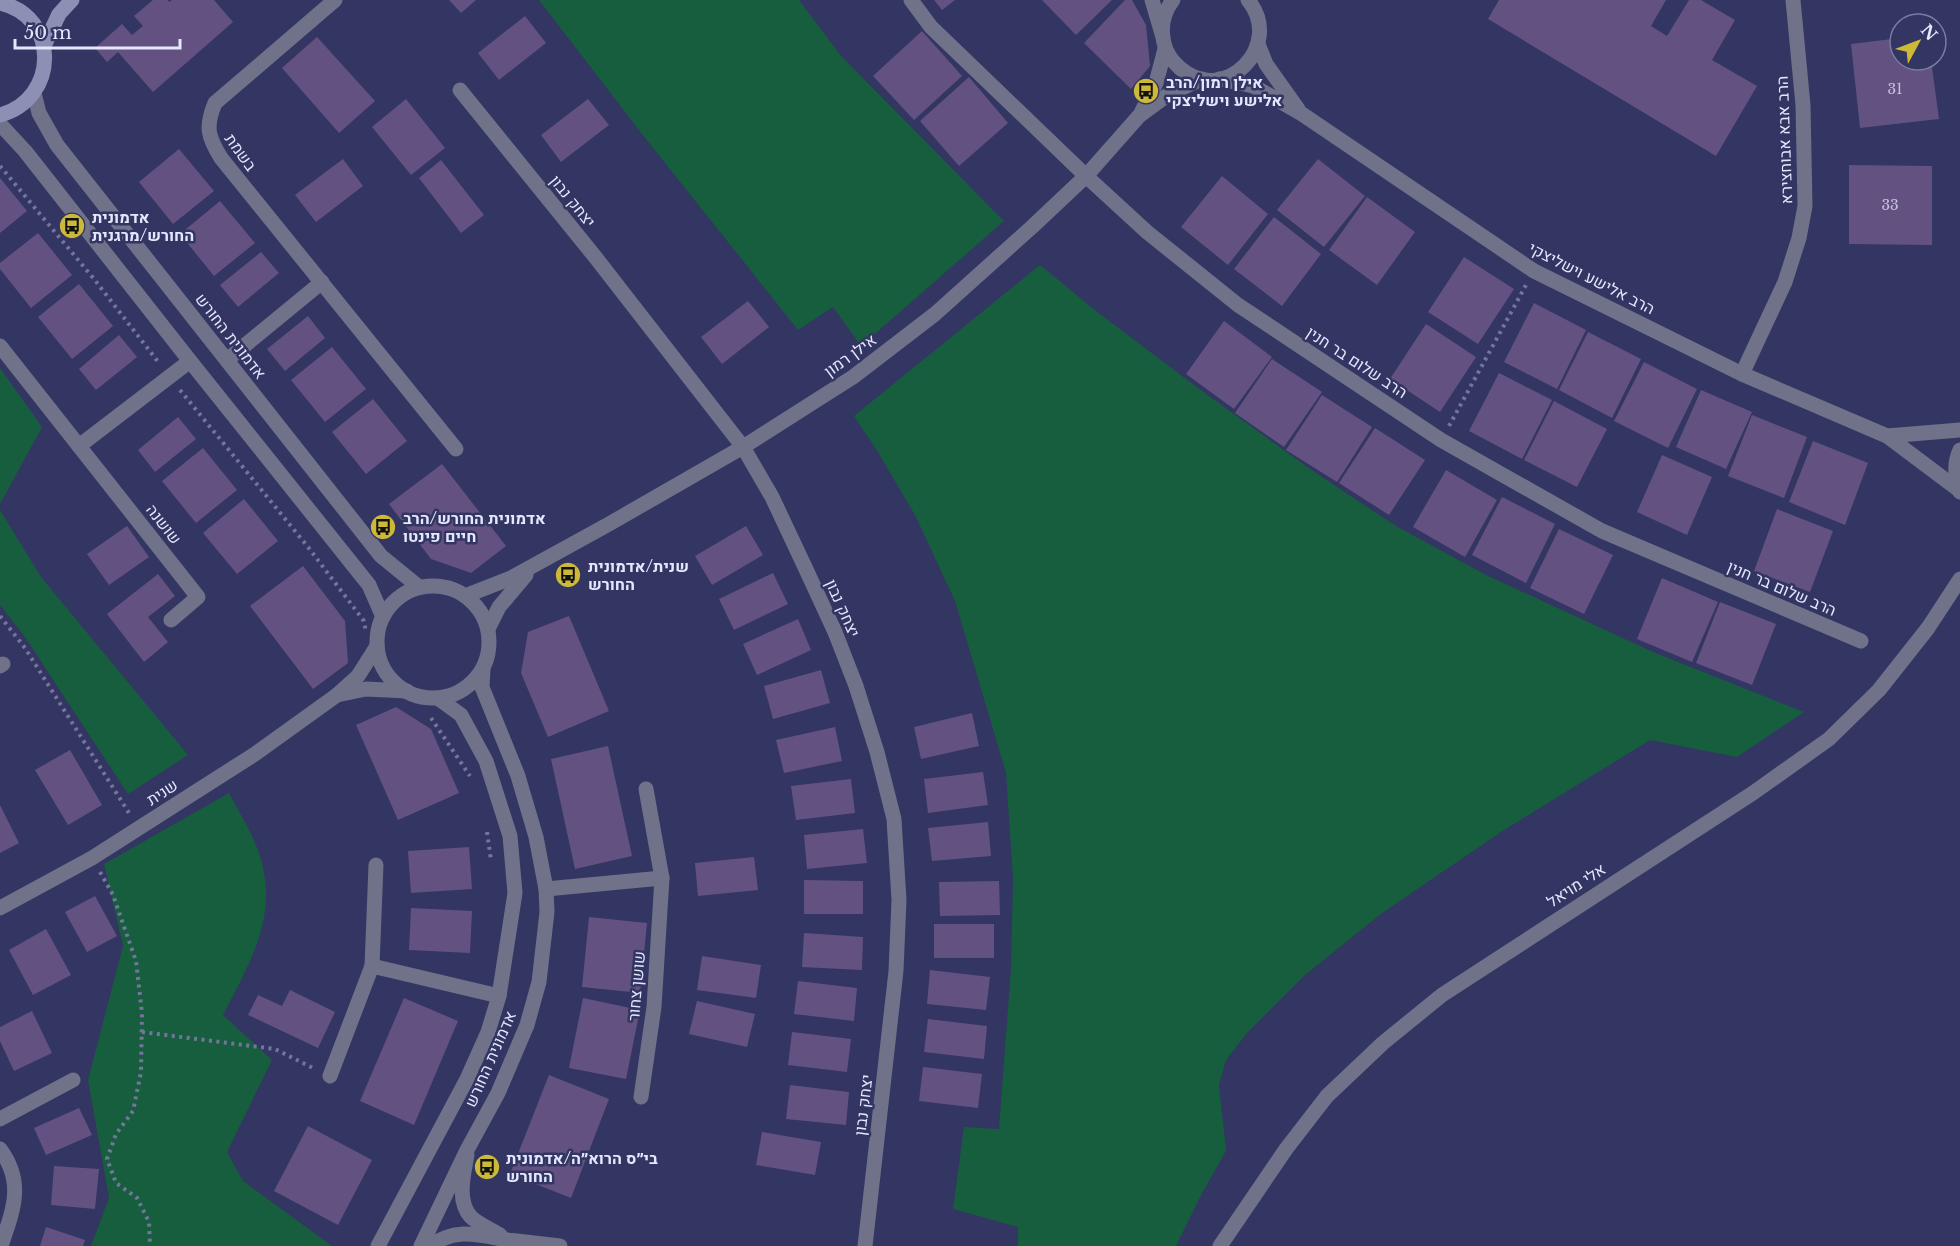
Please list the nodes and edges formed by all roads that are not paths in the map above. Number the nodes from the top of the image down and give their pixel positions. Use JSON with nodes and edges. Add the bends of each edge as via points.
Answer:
{"nodes":[{"id":1,"x":72,"y":0,"type":"edge"},
{"id":2,"x":335,"y":0,"type":"edge"},
{"id":3,"x":910,"y":0,"type":"edge"},
{"id":4,"x":1152,"y":0,"type":"edge"},
{"id":5,"x":1173,"y":0,"type":"edge"},
{"id":6,"x":1248,"y":0,"type":"edge"},
{"id":7,"x":1265,"y":0,"type":"edge"},
{"id":8,"x":1793,"y":0,"type":"edge"},
{"id":9,"x":0,"y":1,"type":"edge"},
{"id":10,"x":1258,"y":19,"type":"junction"},
{"id":11,"x":1163,"y":42,"type":"junction"},
{"id":12,"x":1258,"y":44,"type":"junction"},
{"id":13,"x":44,"y":46,"type":"junction"},
{"id":14,"x":1202,"y":79,"type":"junction"},
{"id":15,"x":1220,"y":79,"type":"junction"},
{"id":16,"x":460,"y":90,"type":"dead end"},
{"id":17,"x":34,"y":93,"type":"junction"},
{"id":18,"x":1302,"y":114,"type":"junction"},
{"id":19,"x":0,"y":115,"type":"edge"},
{"id":20,"x":1139,"y":116,"type":"junction"},
{"id":21,"x":0,"y":124,"type":"edge"},
{"id":22,"x":1086,"y":176,"type":"junction"},
{"id":23,"x":322,"y":282,"type":"junction"},
{"id":24,"x":0,"y":346,"type":"edge"},
{"id":25,"x":227,"y":360,"type":"junction"},
{"id":26,"x":190,"y":361,"type":"junction"},
{"id":27,"x":1742,"y":374,"type":"junction"},
{"id":28,"x":1960,"y":430,"type":"edge"},
{"id":29,"x":1887,"y":436,"type":"junction"},
{"id":30,"x":79,"y":446,"type":"junction"},
{"id":31,"x":743,"y":447,"type":"junction"},
{"id":32,"x":456,"y":449,"type":"dead end"},
{"id":33,"x":1960,"y":450,"type":"edge"},
{"id":34,"x":1959,"y":490,"type":"edge"},
{"id":35,"x":537,"y":564,"type":"junction"},
{"id":36,"x":1960,"y":579,"type":"edge"},
{"id":37,"x":420,"y":587,"type":"junction"},
{"id":38,"x":465,"y":596,"type":"junction"},
{"id":39,"x":383,"y":617,"type":"junction"},
{"id":40,"x":171,"y":620,"type":"dead end"},
{"id":41,"x":488,"y":629,"type":"junction"},
{"id":42,"x":1861,"y":641,"type":"dead end"},
{"id":43,"x":377,"y":646,"type":"junction"},
{"id":44,"x":483,"y":669,"type":"junction"},
{"id":45,"x":407,"y":691,"type":"junction"},
{"id":46,"x":337,"y":695,"type":"junction"},
{"id":47,"x":440,"y":699,"type":"junction"},
{"id":48,"x":646,"y":789,"type":"dead end"},
{"id":49,"x":376,"y":865,"type":"dead end"},
{"id":50,"x":662,"y":879,"type":"junction"},
{"id":51,"x":546,"y":889,"type":"junction"},
{"id":52,"x":0,"y":908,"type":"edge"},
{"id":53,"x":372,"y":966,"type":"junction"},
{"id":54,"x":499,"y":996,"type":"junction"},
{"id":55,"x":330,"y":1076,"type":"road end"},
{"id":56,"x":73,"y":1080,"type":"dead end"},
{"id":57,"x":641,"y":1097,"type":"dead end"},
{"id":58,"x":0,"y":1119,"type":"edge"},
{"id":59,"x":0,"y":1149,"type":"edge"},
{"id":60,"x":467,"y":1150,"type":"junction"},
{"id":61,"x":508,"y":1240,"type":"junction"},
{"id":62,"x":1224,"y":1243,"type":"edge"},
{"id":63,"x":1,"y":1246,"type":"edge"},
{"id":64,"x":378,"y":1246,"type":"edge"},
{"id":65,"x":421,"y":1246,"type":"edge"},
{"id":66,"x":430,"y":1246,"type":"edge"},
{"id":67,"x":560,"y":1246,"type":"edge"},
{"id":68,"x":865,"y":1246,"type":"edge"}],
"edges":[{"from":1,"to":13,"type":"main road","via":[[59,14]]},
{"from":2,"to":23,"type":"street","name":"בשמת","via":[[215,103],[209,119],[210,140],[221,158]]},
{"from":3,"to":22,"type":"street","name":"הרב שלום בר חנין","via":[[932,27]]},
{"from":4,"to":11,"type":"street"},
{"from":5,"to":11,"type":"street","name":"אילן רמון","via":[[1162,20]]},
{"from":6,"to":10,"type":"street"},
{"from":7,"to":10,"type":"street"},
{"from":8,"to":27,"type":"street","name":"הרב אבא אבוחצירא","via":[[1803,105],[1805,206],[1785,282]]},
{"from":9,"to":13,"type":"main road","via":[[27,16]]},
{"from":10,"to":12,"type":"street"},
{"from":11,"to":14,"type":"street","via":[[1174,63],[1186,74]]},
{"from":11,"to":20,"type":"street","name":"אילן רמון","via":[[1156,83]]},
{"from":12,"to":15,"type":"street","via":[[1244,67]]},
{"from":12,"to":18,"type":"street","name":"הרב אלישע וישליצקי","via":[[1266,64]]},
{"from":13,"to":17,"type":"main road","via":[[45,67]]},
{"from":14,"to":15,"type":"street","name":"הרב אלישע וישליצקי"},
{"from":14,"to":20,"type":"street","name":"אילן רמון","via":[[1169,94]]},
{"from":15,"to":18,"type":"street","name":"הרב אלישע וישליצקי","via":[[1253,86]]},
{"from":16,"to":31,"type":"street","name":"יצחק נבון"},
{"from":17,"to":19,"type":"main road","via":[[18,107]]},
{"from":17,"to":25,"type":"street","name":"אדמונית החורש","via":[[39,113],[57,145]]},
{"from":18,"to":27,"type":"street","name":"הרב אלישע וישליצקי","via":[[1534,271]]},
{"from":20,"to":22,"type":"street","name":"אילן רמון"},
{"from":21,"to":26,"type":"street"},
{"from":22,"to":31,"type":"street","name":"אילן רמון","via":[[935,314],[853,377]]},
{"from":22,"to":42,"type":"street","name":"הרב שלום בר חנין","via":[[1147,232],[1238,305],[1441,440],[1602,531]]},
{"from":23,"to":25,"type":"street"},
{"from":23,"to":32,"type":"street","name":"בשמת"},
{"from":24,"to":30,"type":"street","name":"שושנה"},
{"from":25,"to":37,"type":"street","name":"אדמונית החורש","via":[[381,556]]},
{"from":26,"to":30,"type":"street"},
{"from":26,"to":39,"type":"street","via":[[369,585]]},
{"from":27,"to":29,"type":"street","name":"הרב אלישע וישליצקי"},
{"from":28,"to":29,"type":"street","name":"הרב אלישע וישליצקי"},
{"from":29,"to":34,"type":"street","name":"הרב אלישע וישליצקי"},
{"from":30,"to":40,"type":"street","name":"שושנה","via":[[198,597]]},
{"from":31,"to":35,"type":"street","name":"אילן רמון"},
{"from":31,"to":68,"type":"street","name":"יצחק נבון","via":[[772,497],[835,632],[878,752],[894,819],[896,971]]},
{"from":33,"to":34,"type":"street","via":[[1955,473]]},
{"from":35,"to":38,"type":"street","name":"אילן רמון"},
{"from":35,"to":41,"type":"street","name":"אילן רמון","via":[[499,607]]},
{"from":36,"to":62,"type":"street","name":"אלי מויאל","via":[[1928,628],[1879,690],[1829,739],[1753,793],[1442,995],[1383,1043],[1327,1096],[1286,1149]]},
{"from":37,"to":38,"type":"street","via":[[447,588]]},
{"from":37,"to":39,"type":"street","via":[[399,598]]},
{"from":38,"to":41,"type":"street","via":[[479,610]]},
{"from":39,"to":43,"type":"street"},
{"from":41,"to":44,"type":"street","via":[[489,650]]},
{"from":43,"to":45,"type":"street","via":[[385,671]]},
{"from":43,"to":46,"type":"street","name":"שנית","via":[[358,676]]},
{"from":44,"to":47,"type":"street","via":[[465,689]]},
{"from":44,"to":51,"type":"street","name":"אדמונית החורש","via":[[482,687],[518,776]]},
{"from":45,"to":46,"type":"street","name":"שנית","via":[[366,690]]},
{"from":45,"to":47,"type":"street"},
{"from":46,"to":52,"type":"street","name":"שנית","via":[[139,829]]},
{"from":47,"to":54,"type":"street","name":"אדמונית החורש","via":[[461,715],[486,761],[510,836],[515,893]]},
{"from":48,"to":50,"type":"street","name":"שושן צחור"},
{"from":49,"to":53,"type":"street"},
{"from":50,"to":51,"type":"street"},
{"from":50,"to":57,"type":"street","name":"שושן צחור","via":[[654,1007]]},
{"from":51,"to":60,"type":"street","name":"אדמונית החורש","via":[[538,982],[527,1024],[498,1093]]},
{"from":53,"to":54,"type":"street"},
{"from":53,"to":55,"type":"street"},
{"from":54,"to":64,"type":"street","name":"אדמונית החורש","via":[[467,1079]]},
{"from":56,"to":58,"type":"street"},
{"from":59,"to":63,"type":"street","via":[[15,1182],[14,1207]]},
{"from":60,"to":61,"type":"street","via":[[463,1202],[471,1216]]},
{"from":60,"to":65,"type":"street","name":"אדמונית החורש"},
{"from":61,"to":66,"type":"street","via":[[474,1233],[444,1236]]},
{"from":61,"to":67,"type":"street"}]}
